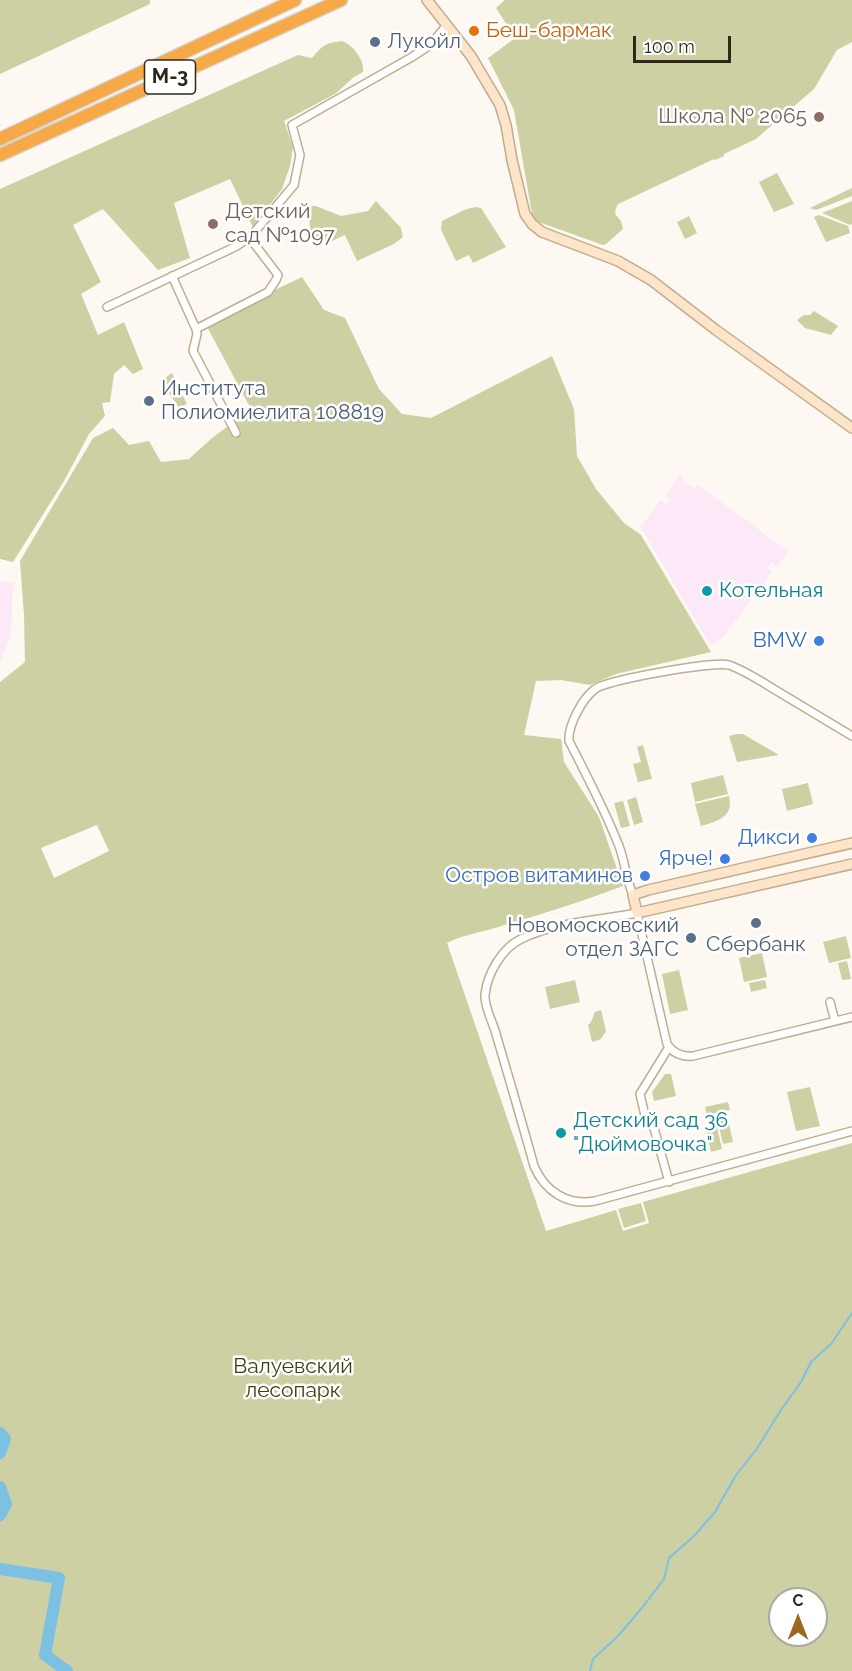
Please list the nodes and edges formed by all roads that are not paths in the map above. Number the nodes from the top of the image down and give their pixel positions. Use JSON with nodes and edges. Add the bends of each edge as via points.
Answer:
{"nodes":[{"id":1,"x":295,"y":0,"type":"edge"},
{"id":2,"x":341,"y":0,"type":"edge"},
{"id":3,"x":431,"y":3,"type":"edge"},
{"id":4,"x":447,"y":25,"type":"junction"},
{"id":5,"x":0,"y":139,"type":"edge"},
{"id":6,"x":0,"y":155,"type":"edge"},
{"id":7,"x":249,"y":237,"type":"junction"},
{"id":8,"x":172,"y":276,"type":"junction"},
{"id":9,"x":107,"y":307,"type":"dead end"},
{"id":10,"x":196,"y":329,"type":"junction"},
{"id":11,"x":852,"y":428,"type":"edge"},
{"id":12,"x":236,"y":433,"type":"dead end"},
{"id":13,"x":852,"y":736,"type":"edge"},
{"id":14,"x":852,"y":843,"type":"edge"},
{"id":15,"x":852,"y":864,"type":"edge"},
{"id":16,"x":633,"y":895,"type":"junction"},
{"id":17,"x":637,"y":913,"type":"junction"},
{"id":18,"x":830,"y":1002,"type":"dead end"},
{"id":19,"x":852,"y":1017,"type":"edge"},
{"id":20,"x":835,"y":1022,"type":"junction"},
{"id":21,"x":669,"y":1047,"type":"junction"},
{"id":22,"x":852,"y":1131,"type":"edge"},
{"id":23,"x":669,"y":1182,"type":"junction"}],
"edges":[{"from":1,"to":5,"type":"highway","number":"М-3"},
{"from":2,"to":6,"type":"highway","number":"М-3"},
{"from":3,"to":4,"type":"street"},
{"from":4,"to":7,"type":"street","via":[[430,45],[412,57],[292,125],[300,155],[294,184]]},
{"from":4,"to":11,"type":"street","via":[[500,105],[525,214],[532,224],[542,232],[618,261],[651,280]]},
{"from":7,"to":8,"type":"street"},
{"from":7,"to":10,"type":"street","via":[[278,276],[276,280],[268,292]]},
{"from":8,"to":9,"type":"street"},
{"from":8,"to":10,"type":"street"},
{"from":10,"to":12,"type":"street","via":[[193,351]]},
{"from":13,"to":16,"type":"street","via":[[725,664],[636,677],[595,689],[579,709],[569,741],[608,818]]},
{"from":14,"to":16,"type":"street"},
{"from":15,"to":17,"type":"street"},
{"from":16,"to":17,"type":"street"},
{"from":17,"to":21,"type":"street"},
{"from":17,"to":23,"type":"street","via":[[585,921],[520,939],[494,965],[485,1002],[534,1166],[552,1191],[582,1202]]},
{"from":18,"to":20,"type":"street"},
{"from":19,"to":20,"type":"street"},
{"from":20,"to":21,"type":"street","via":[[693,1056],[679,1054]]},
{"from":21,"to":23,"type":"street","via":[[640,1094]]},
{"from":22,"to":23,"type":"street"}]}
